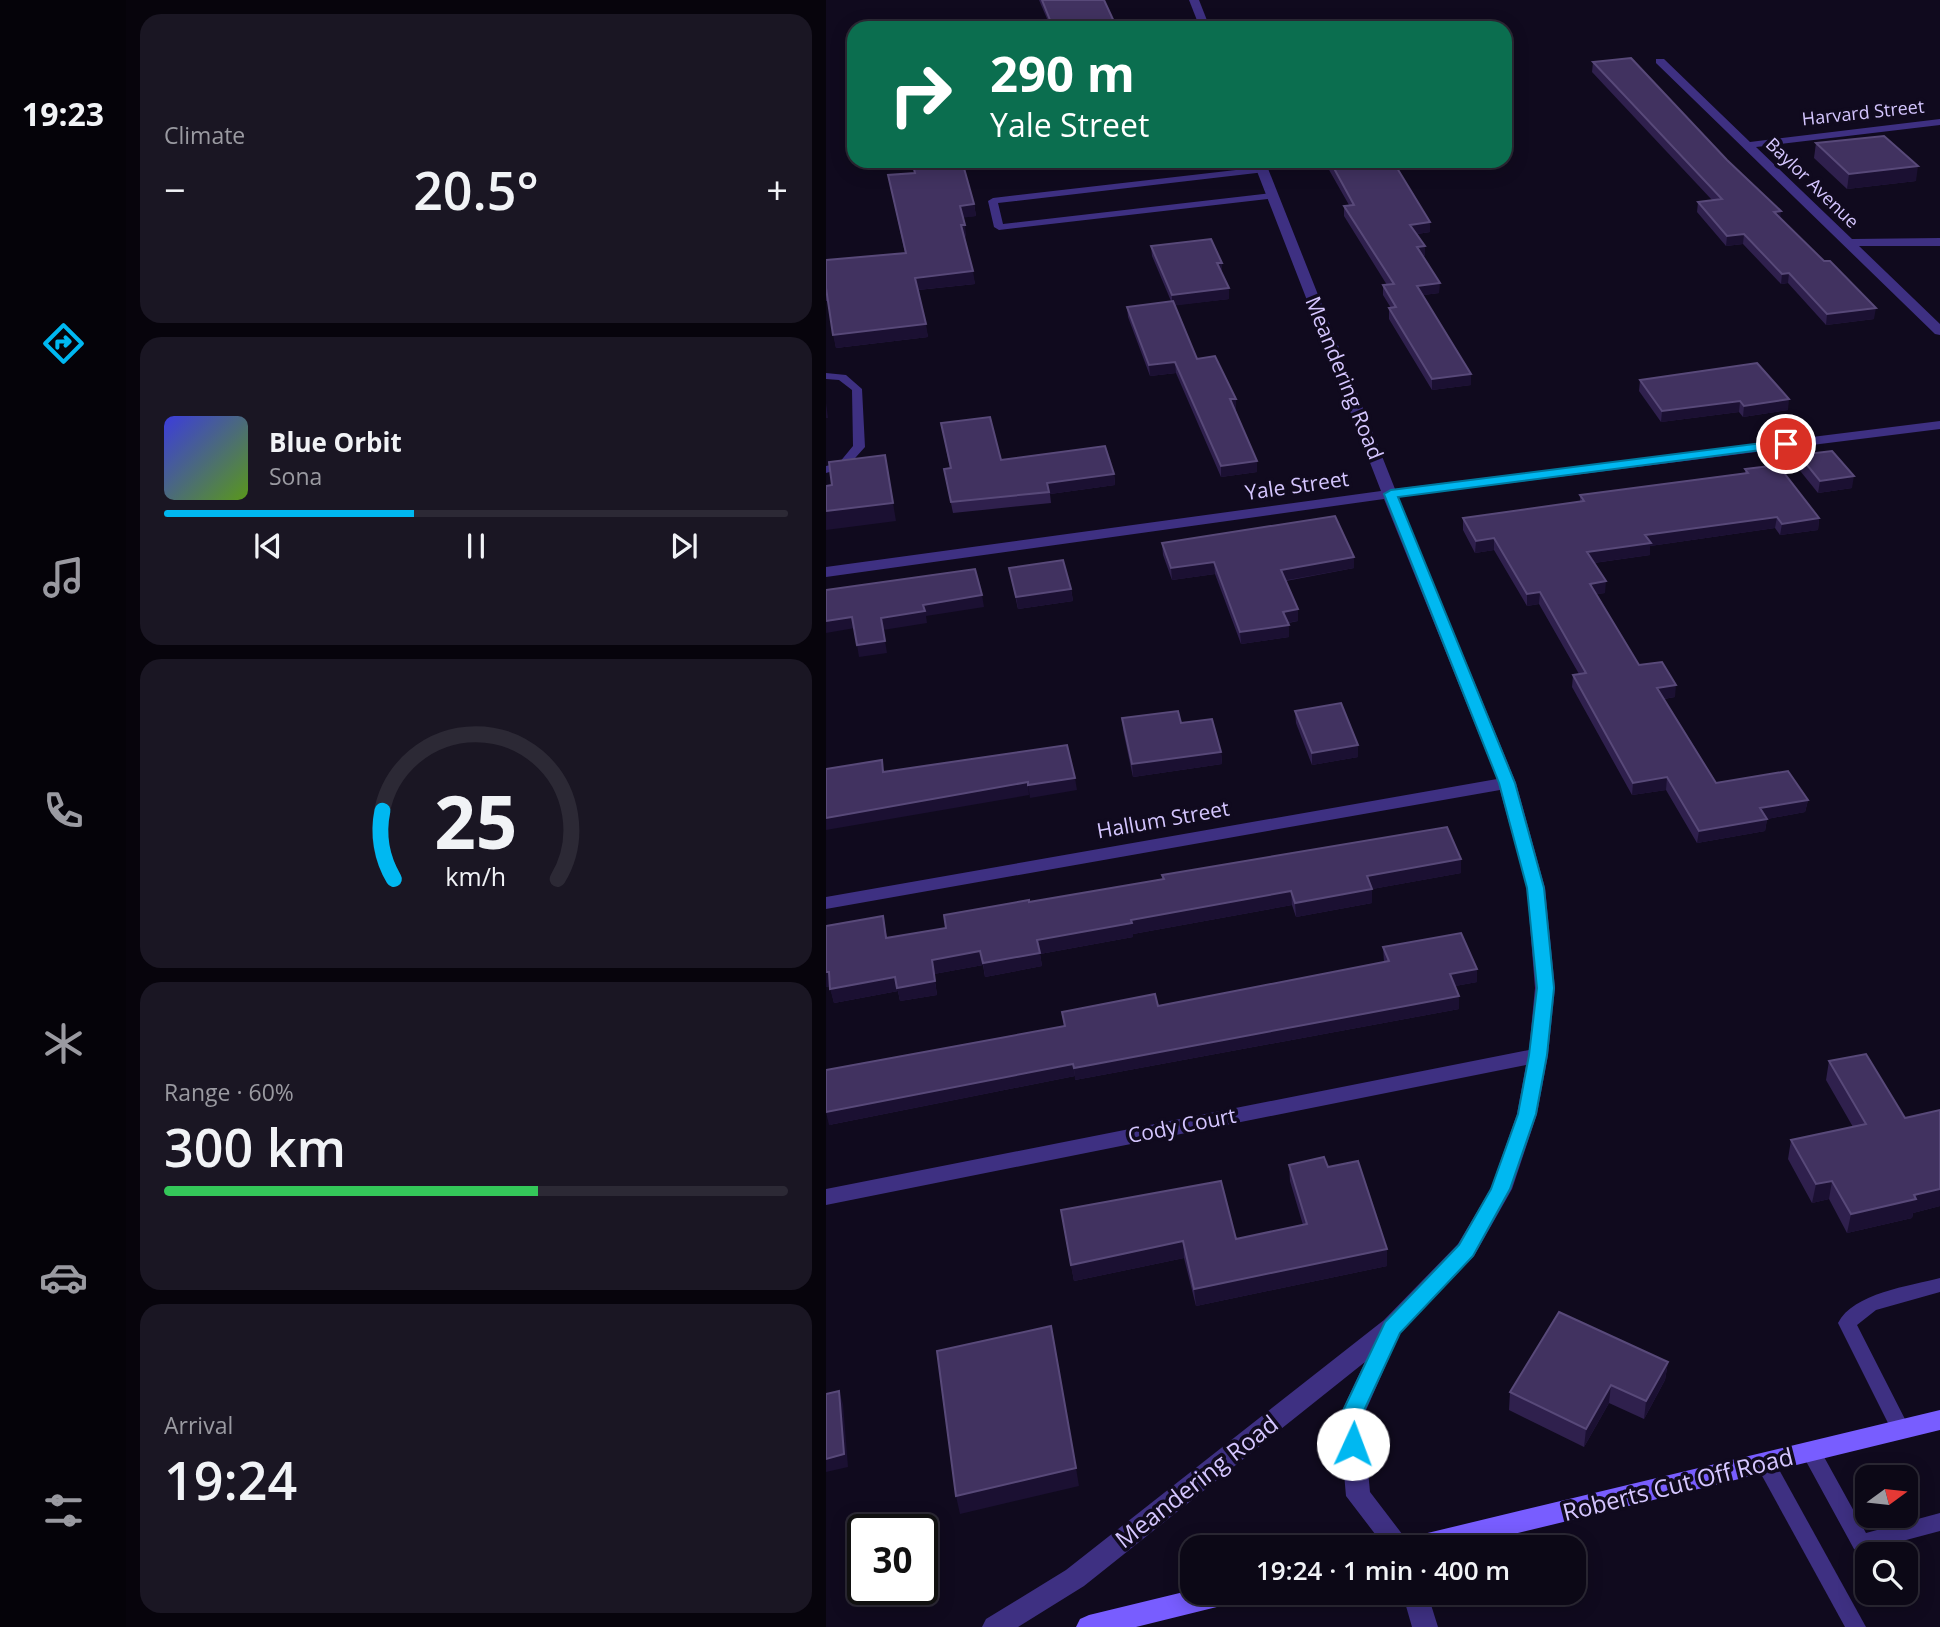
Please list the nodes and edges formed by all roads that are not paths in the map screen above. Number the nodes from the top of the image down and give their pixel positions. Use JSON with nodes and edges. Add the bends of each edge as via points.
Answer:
{"nodes":[{"id":1,"x":1194,"y":0,"type":"edge"},
{"id":2,"x":1202,"y":21,"type":"edge"},
{"id":3,"x":1660,"y":61,"type":"dead end"},
{"id":4,"x":1940,"y":122,"type":"edge"},
{"id":5,"x":1748,"y":145,"type":"junction"},
{"id":6,"x":1246,"y":168,"type":"edge"},
{"id":7,"x":1262,"y":168,"type":"edge"},
{"id":8,"x":1273,"y":196,"type":"junction"},
{"id":9,"x":1940,"y":242,"type":"edge"},
{"id":10,"x":1849,"y":243,"type":"junction"},
{"id":11,"x":1940,"y":331,"type":"edge"},
{"id":12,"x":826,"y":376,"type":"edge"},
{"id":13,"x":1940,"y":425,"type":"edge"},
{"id":14,"x":826,"y":470,"type":"edge"},
{"id":15,"x":1391,"y":494,"type":"junction"},
{"id":16,"x":826,"y":572,"type":"edge"},
{"id":17,"x":1507,"y":783,"type":"junction"},
{"id":18,"x":826,"y":902,"type":"edge"},
{"id":19,"x":1538,"y":1055,"type":"junction"},
{"id":20,"x":826,"y":1197,"type":"edge"},
{"id":21,"x":1940,"y":1285,"type":"edge"},
{"id":22,"x":1392,"y":1328,"type":"junction"},
{"id":23,"x":1940,"y":1420,"type":"edge"},
{"id":24,"x":1901,"y":1429,"type":"junction"},
{"id":25,"x":1811,"y":1452,"type":"junction"},
{"id":26,"x":1765,"y":1463,"type":"junction"},
{"id":27,"x":1940,"y":1522,"type":"edge"},
{"id":28,"x":1389,"y":1535,"type":"edge"},
{"id":29,"x":1465,"y":1535,"type":"edge"},
{"id":30,"x":1180,"y":1604,"type":"edge"},
{"id":31,"x":1418,"y":1605,"type":"edge"},
{"id":32,"x":995,"y":1627,"type":"edge"},
{"id":33,"x":1089,"y":1627,"type":"edge"},
{"id":34,"x":1424,"y":1627,"type":"edge"},
{"id":35,"x":1856,"y":1627,"type":"edge"}],
"edges":[{"from":1,"to":2,"type":"street"},
{"from":3,"to":5,"type":"street","name":"Baylor Avenue"},
{"from":4,"to":5,"type":"street","name":"Harvard Street"},
{"from":5,"to":10,"type":"street","name":"Baylor Avenue"},
{"from":6,"to":8,"type":"lane","via":[[993,201],[999,227]]},
{"from":7,"to":8,"type":"street","name":"Meandering Road"},
{"from":8,"to":15,"type":"street","name":"Meandering Road"},
{"from":9,"to":10,"type":"street"},
{"from":10,"to":11,"type":"street","name":"Baylor Avenue"},
{"from":12,"to":14,"type":"lane","via":[[842,377],[857,389],[859,447],[843,465]]},
{"from":13,"to":15,"type":"street","name":"Yale Street"},
{"from":15,"to":16,"type":"street","name":"Yale Street"},
{"from":15,"to":17,"type":"street","name":"Meandering Road"},
{"from":17,"to":18,"type":"street","name":"Hallum Street"},
{"from":17,"to":19,"type":"street","name":"Meandering Road","via":[[1536,888],[1545,988]]},
{"from":19,"to":20,"type":"street","name":"Cody Court"},
{"from":19,"to":22,"type":"street","name":"Meandering Road","via":[[1527,1114],[1501,1189],[1466,1251]]},
{"from":21,"to":24,"type":"lane","via":[[1870,1304],[1847,1323]]},
{"from":22,"to":28,"type":"street","name":"Meandering Road","via":[[1351,1417],[1358,1496]]},
{"from":22,"to":32,"type":"street","name":"Meandering Road","via":[[1075,1578]]},
{"from":23,"to":24,"type":"street","name":"Roberts Cut Off Road"},
{"from":24,"to":25,"type":"street","name":"Roberts Cut Off Road"},
{"from":25,"to":26,"type":"street","name":"Roberts Cut Off Road"},
{"from":25,"to":27,"type":"lane","via":[[1861,1542]]},
{"from":26,"to":29,"type":"street","name":"Roberts Cut Off Road"},
{"from":26,"to":35,"type":"lane"},
{"from":30,"to":33,"type":"street"},
{"from":31,"to":34,"type":"street"}]}
